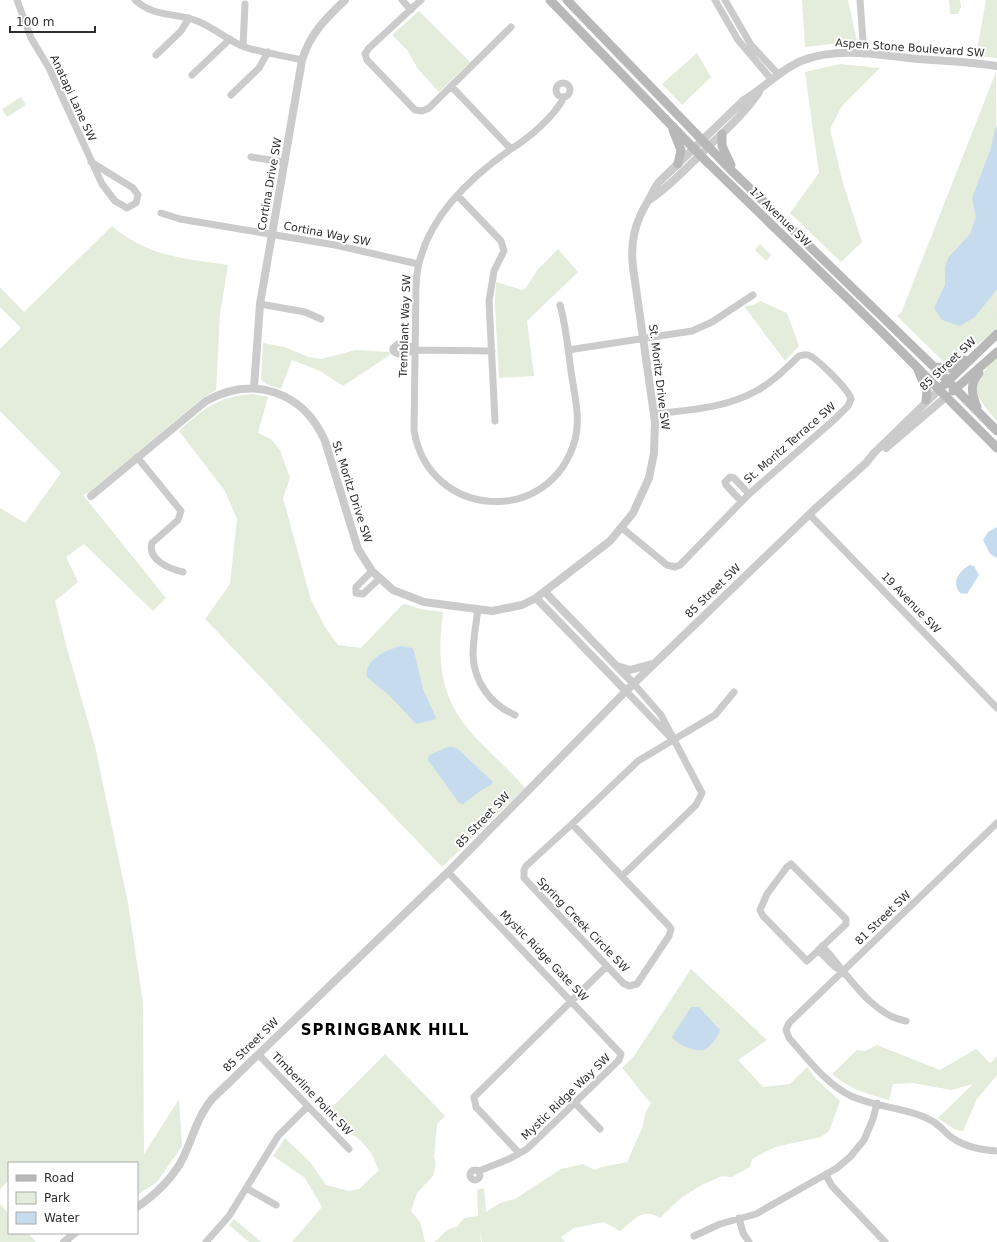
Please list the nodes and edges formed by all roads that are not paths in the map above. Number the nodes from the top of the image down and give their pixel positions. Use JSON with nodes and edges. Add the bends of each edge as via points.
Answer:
{"nodes":[{"id":1,"x":16,"y":0,"type":"edge"},
{"id":2,"x":135,"y":0,"type":"edge"},
{"id":3,"x":345,"y":0,"type":"edge"},
{"id":4,"x":402,"y":0,"type":"edge"},
{"id":5,"x":421,"y":0,"type":"edge"},
{"id":6,"x":550,"y":0,"type":"edge"},
{"id":7,"x":567,"y":0,"type":"edge"},
{"id":8,"x":715,"y":0,"type":"edge"},
{"id":9,"x":725,"y":0,"type":"edge"},
{"id":10,"x":860,"y":0,"type":"edge"},
{"id":11,"x":245,"y":4,"type":"dead end"},
{"id":12,"x":411,"y":10,"type":"junction"},
{"id":13,"x":189,"y":18,"type":"junction"},
{"id":14,"x":512,"y":27,"type":"dead end"},
{"id":15,"x":230,"y":39,"type":"junction"},
{"id":16,"x":243,"y":46,"type":"junction"},
{"id":17,"x":268,"y":52,"type":"junction"},
{"id":18,"x":864,"y":54,"type":"junction"},
{"id":19,"x":156,"y":55,"type":"dead end"},
{"id":20,"x":302,"y":60,"type":"junction"},
{"id":21,"x":997,"y":66,"type":"edge"},
{"id":22,"x":778,"y":74,"type":"junction"},
{"id":23,"x":192,"y":75,"type":"dead end"},
{"id":24,"x":772,"y":80,"type":"junction"},
{"id":25,"x":451,"y":86,"type":"junction"},
{"id":26,"x":761,"y":90,"type":"junction"},
{"id":27,"x":231,"y":95,"type":"dead end"},
{"id":28,"x":564,"y":97,"type":"dead end"},
{"id":29,"x":672,"y":127,"type":"junction"},
{"id":30,"x":722,"y":134,"type":"junction"},
{"id":31,"x":706,"y":143,"type":"junction"},
{"id":32,"x":511,"y":149,"type":"junction"},
{"id":33,"x":697,"y":152,"type":"junction"},
{"id":34,"x":251,"y":157,"type":"dead end"},
{"id":35,"x":91,"y":162,"type":"junction"},
{"id":36,"x":284,"y":162,"type":"junction"},
{"id":37,"x":678,"y":164,"type":"junction"},
{"id":38,"x":733,"y":172,"type":"junction"},
{"id":39,"x":458,"y":196,"type":"junction"},
{"id":40,"x":649,"y":200,"type":"junction"},
{"id":41,"x":162,"y":213,"type":"dead end"},
{"id":42,"x":272,"y":235,"type":"junction"},
{"id":43,"x":418,"y":264,"type":"junction"},
{"id":44,"x":752,"y":295,"type":"dead end"},
{"id":45,"x":260,"y":304,"type":"junction"},
{"id":46,"x":560,"y":305,"type":"dead end"},
{"id":47,"x":321,"y":319,"type":"dead end"},
{"id":48,"x":997,"y":334,"type":"edge"},
{"id":49,"x":643,"y":340,"type":"junction"},
{"id":50,"x":415,"y":350,"type":"junction"},
{"id":51,"x":568,"y":350,"type":"junction"},
{"id":52,"x":492,"y":351,"type":"junction"},
{"id":53,"x":994,"y":355,"type":"edge"},
{"id":54,"x":970,"y":359,"type":"junction"},
{"id":55,"x":916,"y":365,"type":"junction"},
{"id":56,"x":934,"y":367,"type":"junction"},
{"id":57,"x":948,"y":381,"type":"junction"},
{"id":58,"x":254,"y":388,"type":"junction"},
{"id":59,"x":940,"y":388,"type":"junction"},
{"id":60,"x":956,"y":389,"type":"junction"},
{"id":61,"x":947,"y":396,"type":"junction"},
{"id":62,"x":926,"y":400,"type":"junction"},
{"id":63,"x":980,"y":413,"type":"junction"},
{"id":64,"x":654,"y":414,"type":"junction"},
{"id":65,"x":495,"y":421,"type":"dead end"},
{"id":66,"x":997,"y":431,"type":"edge"},
{"id":67,"x":997,"y":448,"type":"edge"},
{"id":68,"x":137,"y":458,"type":"junction"},
{"id":69,"x":866,"y":463,"type":"junction"},
{"id":70,"x":749,"y":494,"type":"junction"},
{"id":71,"x":91,"y":496,"type":"dead end"},
{"id":72,"x":741,"y":501,"type":"junction"},
{"id":73,"x":809,"y":514,"type":"junction"},
{"id":74,"x":622,"y":528,"type":"junction"},
{"id":75,"x":372,"y":571,"type":"junction"},
{"id":76,"x":182,"y":572,"type":"dead end"},
{"id":77,"x":380,"y":579,"type":"junction"},
{"id":78,"x":545,"y":592,"type":"junction"},
{"id":79,"x":536,"y":598,"type":"junction"},
{"id":80,"x":478,"y":609,"type":"junction"},
{"id":81,"x":655,"y":663,"type":"junction"},
{"id":82,"x":617,"y":666,"type":"junction"},
{"id":83,"x":634,"y":684,"type":"junction"},
{"id":84,"x":626,"y":691,"type":"junction"},
{"id":85,"x":734,"y":692,"type":"dead end"},
{"id":86,"x":997,"y":708,"type":"edge"},
{"id":87,"x":514,"y":715,"type":"dead end"},
{"id":88,"x":673,"y":740,"type":"junction"},
{"id":89,"x":997,"y":823,"type":"edge"},
{"id":90,"x":572,"y":824,"type":"junction"},
{"id":91,"x":448,"y":872,"type":"junction"},
{"id":92,"x":622,"y":876,"type":"junction"},
{"id":93,"x":820,"y":948,"type":"junction"},
{"id":94,"x":607,"y":966,"type":"junction"},
{"id":95,"x":843,"y":972,"type":"junction"},
{"id":96,"x":572,"y":1001,"type":"junction"},
{"id":97,"x":906,"y":1021,"type":"dead end"},
{"id":98,"x":259,"y":1055,"type":"junction"},
{"id":99,"x":621,"y":1056,"type":"joint"},
{"id":100,"x":575,"y":1103,"type":"junction"},
{"id":101,"x":876,"y":1103,"type":"junction"},
{"id":102,"x":308,"y":1106,"type":"junction"},
{"id":103,"x":600,"y":1129,"type":"dead end"},
{"id":104,"x":349,"y":1149,"type":"dead end"},
{"id":105,"x":997,"y":1151,"type":"edge"},
{"id":106,"x":519,"y":1153,"type":"junction"},
{"id":107,"x":479,"y":1172,"type":"dead end"},
{"id":108,"x":826,"y":1175,"type":"junction"},
{"id":109,"x":246,"y":1188,"type":"junction"},
{"id":110,"x":276,"y":1205,"type":"dead end"},
{"id":111,"x":138,"y":1206,"type":"edge"},
{"id":112,"x":739,"y":1218,"type":"junction"},
{"id":113,"x":74,"y":1234,"type":"edge"},
{"id":114,"x":694,"y":1236,"type":"dead end"},
{"id":115,"x":64,"y":1242,"type":"edge"},
{"id":116,"x":206,"y":1242,"type":"edge"},
{"id":117,"x":749,"y":1242,"type":"edge"},
{"id":118,"x":885,"y":1242,"type":"edge"}],
"edges":[{"from":1,"to":35,"type":"street","name":"Anatapi Lane SW","via":[[31,38],[49,68]]},
{"from":2,"to":13,"type":"street","via":[[155,12]]},
{"from":3,"to":20,"type":"street","name":"Cortina Drive SW","via":[[317,28],[306,46]]},
{"from":4,"to":12,"type":"street"},
{"from":5,"to":12,"type":"street"},
{"from":6,"to":29,"type":"main road","name":"17 Avenue SW"},
{"from":7,"to":31,"type":"main road","name":"17 Avenue SW"},
{"from":8,"to":24,"type":"street","via":[[738,40]]},
{"from":9,"to":22,"type":"street","via":[[751,45]]},
{"from":10,"to":18,"type":"street"},
{"from":11,"to":16,"type":"street"},
{"from":12,"to":25,"type":"street","via":[[367,51],[366,58],[415,110],[429,108]]},
{"from":13,"to":15,"type":"street","via":[[214,28]]},
{"from":13,"to":19,"type":"street","via":[[181,31]]},
{"from":14,"to":25,"type":"street"},
{"from":15,"to":16,"type":"street"},
{"from":15,"to":23,"type":"street"},
{"from":16,"to":17,"type":"street"},
{"from":17,"to":20,"type":"street"},
{"from":17,"to":27,"type":"street","via":[[258,68]]},
{"from":18,"to":21,"type":"street","name":"Aspen Stone Boulevard SW"},
{"from":18,"to":22,"type":"street","name":"Aspen Stone Boulevard SW","via":[[820,55],[796,63]]},
{"from":20,"to":36,"type":"street","name":"Cortina Drive SW"},
{"from":22,"to":24,"type":"street","name":"Aspen Stone Boulevard SW"},
{"from":24,"to":26,"type":"street","name":"Aspen Stone Boulevard SW"},
{"from":25,"to":32,"type":"street"},
{"from":26,"to":30,"type":"street","name":"Aspen Stone Boulevard SW","via":[[750,106]]},
{"from":26,"to":31,"type":"street","name":"Aspen Stone Boulevard SW","via":[[744,100]]},
{"from":28,"to":32,"type":"street","name":"Tremblant Way SW","via":[[559,106],[526,139]]},
{"from":29,"to":33,"type":"main road","name":"17 Avenue SW"},
{"from":29,"to":37,"type":"main road","via":[[681,150]]},
{"from":30,"to":31,"type":"street","name":"Aspen Stone Boulevard SW"},
{"from":30,"to":38,"type":"main road","via":[[722,146]]},
{"from":31,"to":33,"type":"street","name":"St. Moritz Drive SW"},
{"from":31,"to":38,"type":"main road","name":"17 Avenue SW"},
{"from":32,"to":39,"type":"street","name":"Tremblant Way SW","via":[[483,171]]},
{"from":33,"to":37,"type":"street","name":"St. Moritz Drive SW"},
{"from":33,"to":40,"type":"street","name":"St. Moritz Drive SW","via":[[665,189]]},
{"from":33,"to":55,"type":"main road","name":"17 Avenue SW"},
{"from":34,"to":36,"type":"street"},
{"from":35,"to":35,"type":"street","name":"Anatapi Lane SW","via":[[102,184],[115,201],[127,208],[136,203],[138,195],[133,188]]},
{"from":36,"to":42,"type":"street","name":"Cortina Drive SW"},
{"from":37,"to":40,"type":"street","name":"St. Moritz Drive SW","via":[[654,188]]},
{"from":38,"to":56,"type":"main road","name":"17 Avenue SW"},
{"from":39,"to":43,"type":"street","name":"Tremblant Way SW","via":[[434,224]]},
{"from":39,"to":52,"type":"street","via":[[501,241],[504,248],[494,271],[489,292]]},
{"from":40,"to":49,"type":"street","name":"St. Moritz Drive SW","via":[[636,223],[632,246]]},
{"from":41,"to":42,"type":"street","name":"Cortina Way SW","via":[[180,219]]},
{"from":42,"to":43,"type":"street","name":"Cortina Way SW","via":[[335,245]]},
{"from":42,"to":45,"type":"street","name":"Cortina Drive SW"},
{"from":43,"to":50,"type":"street","name":"Tremblant Way SW"},
{"from":44,"to":49,"type":"street","via":[[702,327],[677,335]]},
{"from":45,"to":47,"type":"street","via":[[305,312]]},
{"from":45,"to":58,"type":"street","name":"Cortina Drive SW"},
{"from":46,"to":51,"type":"street","name":"Tremblant Way SW"},
{"from":48,"to":54,"type":"main road","name":"85 Street SW"},
{"from":49,"to":51,"type":"street"},
{"from":49,"to":64,"type":"street","name":"St. Moritz Drive SW"},
{"from":50,"to":51,"type":"street","name":"Tremblant Way SW","via":[[414,430],[423,460],[436,477],[453,491],[476,500],[492,502],[514,500],[535,492],[553,478],[568,460],[577,424]]},
{"from":50,"to":52,"type":"street"},
{"from":52,"to":65,"type":"street"},
{"from":53,"to":60,"type":"main road","name":"85 Street SW"},
{"from":53,"to":63,"type":"main road","via":[[973,383],[973,396]]},
{"from":54,"to":56,"type":"main road","via":[[949,368]]},
{"from":54,"to":57,"type":"main road","name":"85 Street SW"},
{"from":55,"to":59,"type":"main road","name":"17 Avenue SW"},
{"from":55,"to":62,"type":"main road","via":[[927,391]]},
{"from":56,"to":57,"type":"main road","name":"17 Avenue SW"},
{"from":57,"to":59,"type":"main road","name":"85 Street SW"},
{"from":57,"to":60,"type":"main road","name":"17 Avenue SW"},
{"from":58,"to":68,"type":"street","name":"St. Moritz Drive SW","via":[[229,390],[206,400]]},
{"from":58,"to":75,"type":"street","name":"St. Moritz Drive SW","via":[[277,393],[289,399],[304,410],[318,427],[325,441],[361,556]]},
{"from":59,"to":61,"type":"main road","name":"17 Avenue SW"},
{"from":59,"to":62,"type":"street","name":"85 Street SW"},
{"from":60,"to":61,"type":"main road","name":"85 Street SW"},
{"from":60,"to":63,"type":"main road","name":"17 Avenue SW"},
{"from":61,"to":67,"type":"main road","name":"17 Avenue SW"},
{"from":61,"to":69,"type":"street","name":"85 Street SW"},
{"from":62,"to":69,"type":"street","name":"85 Street SW"},
{"from":63,"to":66,"type":"main road","name":"17 Avenue SW"},
{"from":64,"to":70,"type":"street","name":"St. Moritz Terrace SW","via":[[738,400],[772,381],[799,356],[805,354],[813,358],[848,391],[850,403]]},
{"from":64,"to":74,"type":"street","name":"St. Moritz Drive SW","via":[[655,444],[649,478],[640,499]]},
{"from":68,"to":71,"type":"street","name":"St. Moritz Drive SW"},
{"from":68,"to":76,"type":"street","via":[[180,511],[178,520],[152,543],[151,552],[165,565]]},
{"from":69,"to":73,"type":"street","name":"85 Street SW"},
{"from":70,"to":72,"type":"street","name":"St. Moritz Terrace SW"},
{"from":70,"to":72,"type":"street","via":[[730,477],[726,485]]},
{"from":72,"to":74,"type":"street","name":"St. Moritz Terrace SW","via":[[682,564],[675,568],[667,565]]},
{"from":73,"to":81,"type":"street","name":"85 Street SW"},
{"from":73,"to":86,"type":"street","name":"19 Avenue SW"},
{"from":74,"to":78,"type":"street","name":"St. Moritz Drive SW","via":[[610,541]]},
{"from":75,"to":77,"type":"street","name":"St. Moritz Drive SW"},
{"from":75,"to":77,"type":"street","via":[[356,587],[356,593],[363,594]]},
{"from":77,"to":80,"type":"street","name":"St. Moritz Drive SW","via":[[393,590],[412,599]]},
{"from":78,"to":79,"type":"street","name":"St. Moritz Drive SW"},
{"from":78,"to":82,"type":"street"},
{"from":79,"to":80,"type":"street","name":"St. Moritz Drive SW","via":[[502,610]]},
{"from":79,"to":84,"type":"street"},
{"from":80,"to":87,"type":"street","via":[[473,656],[479,680],[492,702]]},
{"from":81,"to":82,"type":"street","via":[[630,670]]},
{"from":81,"to":83,"type":"street","name":"85 Street SW"},
{"from":82,"to":83,"type":"street"},
{"from":83,"to":84,"type":"street","name":"85 Street SW"},
{"from":83,"to":88,"type":"street","via":[[661,715]]},
{"from":84,"to":88,"type":"street"},
{"from":84,"to":91,"type":"street","name":"85 Street SW"},
{"from":85,"to":88,"type":"street","name":"Spring Creek Circle SW","via":[[715,715]]},
{"from":88,"to":90,"type":"street","name":"Spring Creek Circle SW","via":[[634,764]]},
{"from":88,"to":92,"type":"street","via":[[701,788],[701,798]]},
{"from":89,"to":95,"type":"street","name":"81 Street SW"},
{"from":90,"to":92,"type":"street","name":"Spring Creek Circle SW"},
{"from":90,"to":94,"type":"street","name":"Spring Creek Circle SW","via":[[526,866],[524,876]]},
{"from":91,"to":96,"type":"street","name":"Mystic Ridge Gate SW"},
{"from":91,"to":98,"type":"street","name":"85 Street SW"},
{"from":92,"to":94,"type":"street","name":"Spring Creek Circle SW","via":[[667,923],[670,933],[637,984],[626,985]]},
{"from":93,"to":93,"type":"street","via":[[846,924],[846,919],[794,865],[788,865],[767,894],[761,913],[807,961]]},
{"from":93,"to":95,"type":"street","via":[[838,963]]},
{"from":94,"to":96,"type":"street"},
{"from":95,"to":97,"type":"street","via":[[885,1014]]},
{"from":95,"to":101,"type":"street","name":"81 Street SW","via":[[789,1023],[786,1030],[789,1038],[830,1082],[852,1096]]},
{"from":96,"to":99,"type":"street","name":"Mystic Ridge Gate SW"},
{"from":96,"to":106,"type":"street","name":"Mystic Ridge Way SW","via":[[474,1097],[476,1107]]},
{"from":98,"to":102,"type":"street","name":"Timberline Point SW"},
{"from":98,"to":111,"type":"street","name":"85 Street SW","via":[[209,1103],[198,1119],[180,1164],[158,1189]]},
{"from":99,"to":100,"type":"street","name":"Mystic Ridge Way SW","via":[[620,1060]]},
{"from":100,"to":103,"type":"street"},
{"from":100,"to":106,"type":"street","name":"Mystic Ridge Way SW","via":[[527,1149]]},
{"from":101,"to":105,"type":"street","via":[[899,1108],[933,1121],[954,1139],[967,1146]]},
{"from":101,"to":108,"type":"street","via":[[868,1131],[856,1151]]},
{"from":102,"to":104,"type":"street","name":"Timberline Point SW"},
{"from":102,"to":109,"type":"street","via":[[278,1136]]},
{"from":106,"to":107,"type":"street"},
{"from":108,"to":112,"type":"street","via":[[765,1209]]},
{"from":108,"to":118,"type":"street","via":[[832,1186]]},
{"from":109,"to":110,"type":"street"},
{"from":109,"to":116,"type":"street","via":[[228,1216]]},
{"from":112,"to":114,"type":"street","via":[[716,1225]]},
{"from":112,"to":117,"type":"street","via":[[743,1233]]},
{"from":113,"to":115,"type":"street"}]}
